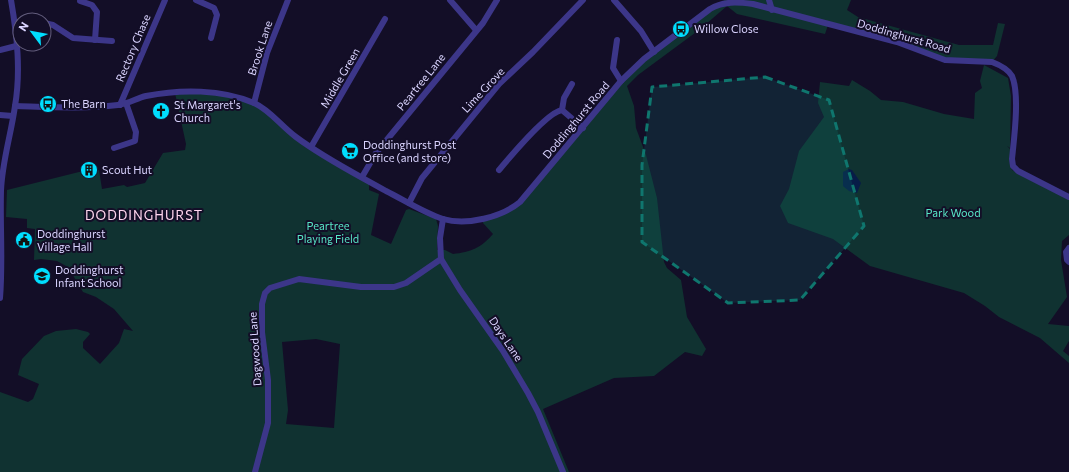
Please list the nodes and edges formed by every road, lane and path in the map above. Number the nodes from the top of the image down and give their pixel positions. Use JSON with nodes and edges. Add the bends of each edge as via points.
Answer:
{"nodes":[{"id":1,"x":11,"y":0,"type":"edge"},
{"id":2,"x":165,"y":0,"type":"edge"},
{"id":3,"x":196,"y":0,"type":"edge"},
{"id":4,"x":288,"y":0,"type":"edge"},
{"id":5,"x":450,"y":0,"type":"edge"},
{"id":6,"x":497,"y":0,"type":"edge"},
{"id":7,"x":583,"y":0,"type":"edge"},
{"id":8,"x":614,"y":0,"type":"edge"},
{"id":9,"x":759,"y":0,"type":"edge"},
{"id":10,"x":770,"y":0,"type":"edge"},
{"id":11,"x":80,"y":1,"type":"dead end"},
{"id":12,"x":724,"y":2,"type":"edge"},
{"id":13,"x":753,"y":4,"type":"junction"},
{"id":14,"x":772,"y":10,"type":"junction"},
{"id":15,"x":14,"y":12,"type":"edge"},
{"id":16,"x":385,"y":19,"type":"dead end"},
{"id":17,"x":52,"y":25,"type":"edge"},
{"id":18,"x":476,"y":30,"type":"junction"},
{"id":19,"x":211,"y":38,"type":"dead end"},
{"id":20,"x":95,"y":40,"type":"junction"},
{"id":21,"x":617,"y":40,"type":"dead end"},
{"id":22,"x":112,"y":41,"type":"dead end"},
{"id":23,"x":12,"y":47,"type":"edge"},
{"id":24,"x":0,"y":50,"type":"edge"},
{"id":25,"x":16,"y":52,"type":"edge"},
{"id":26,"x":654,"y":52,"type":"junction"},
{"id":27,"x":621,"y":81,"type":"junction"},
{"id":28,"x":572,"y":84,"type":"dead end"},
{"id":29,"x":254,"y":103,"type":"junction"},
{"id":30,"x":123,"y":104,"type":"junction"},
{"id":31,"x":15,"y":106,"type":"junction"},
{"id":32,"x":562,"y":110,"type":"junction"},
{"id":33,"x":0,"y":115,"type":"edge"},
{"id":34,"x":13,"y":116,"type":"junction"},
{"id":35,"x":583,"y":128,"type":"junction"},
{"id":36,"x":311,"y":147,"type":"junction"},
{"id":37,"x":114,"y":148,"type":"dead end"},
{"id":38,"x":499,"y":170,"type":"dead end"},
{"id":39,"x":362,"y":177,"type":"junction"},
{"id":40,"x":0,"y":190,"type":"edge"},
{"id":41,"x":1069,"y":197,"type":"edge"},
{"id":42,"x":409,"y":203,"type":"junction"},
{"id":43,"x":442,"y":219,"type":"junction"},
{"id":44,"x":1069,"y":248,"type":"edge"},
{"id":45,"x":441,"y":259,"type":"junction"},
{"id":46,"x":1069,"y":262,"type":"edge"},
{"id":47,"x":0,"y":298,"type":"edge"},
{"id":48,"x":255,"y":472,"type":"edge"},
{"id":49,"x":563,"y":472,"type":"edge"}],
"edges":[{"from":1,"to":15,"type":"street"},
{"from":2,"to":30,"type":"street","name":"Rectory Chase"},
{"from":3,"to":19,"type":"street","via":[[214,8],[217,15]]},
{"from":4,"to":29,"type":"street","name":"Brook Lane","via":[[267,54]]},
{"from":5,"to":18,"type":"street"},
{"from":6,"to":18,"type":"street","name":"Peartree Lane"},
{"from":7,"to":42,"type":"street","name":"Lime Grove","via":[[528,58],[499,84],[422,178]]},
{"from":8,"to":26,"type":"street","via":[[641,31]]},
{"from":9,"to":13,"type":"street"},
{"from":10,"to":14,"type":"street"},
{"from":11,"to":20,"type":"street","via":[[92,5],[97,12]]},
{"from":12,"to":13,"type":"street","name":"Doddinghurst Road"},
{"from":12,"to":26,"type":"street","name":"Doddinghurst Road","via":[[710,9]]},
{"from":13,"to":14,"type":"street","name":"Doddinghurst Road"},
{"from":14,"to":41,"type":"street","name":"Doddinghurst Road","via":[[897,42],[945,60],[999,64],[1012,77],[1016,96],[1012,159],[1014,166],[1018,171]]},
{"from":16,"to":36,"type":"street","name":"Middle Green"},
{"from":17,"to":20,"type":"street","via":[[73,38]]},
{"from":18,"to":39,"type":"street","name":"Peartree Lane","via":[[376,153]]},
{"from":20,"to":22,"type":"street"},
{"from":21,"to":27,"type":"street","via":[[613,68]]},
{"from":23,"to":24,"type":"street"},
{"from":25,"to":31,"type":"street","via":[[18,74]]},
{"from":26,"to":27,"type":"street","name":"Doddinghurst Road"},
{"from":27,"to":35,"type":"street","name":"Doddinghurst Road"},
{"from":28,"to":32,"type":"street","via":[[564,98]]},
{"from":29,"to":30,"type":"street","name":"Doddinghurst Road","via":[[226,94],[190,92],[146,96]]},
{"from":29,"to":36,"type":"street","name":"Doddinghurst Road","via":[[268,111],[288,131]]},
{"from":30,"to":31,"type":"street","name":"Doddinghurst Road","via":[[89,108]]},
{"from":30,"to":37,"type":"street","via":[[136,132],[135,141]]},
{"from":31,"to":34,"type":"street"},
{"from":32,"to":35,"type":"street"},
{"from":32,"to":38,"type":"street","via":[[552,114],[518,147]]},
{"from":33,"to":34,"type":"street"},
{"from":34,"to":40,"type":"street"},
{"from":35,"to":43,"type":"street","name":"Doddinghurst Road","via":[[513,208],[478,219]]},
{"from":36,"to":39,"type":"street","name":"Doddinghurst Road"},
{"from":39,"to":42,"type":"street","name":"Doddinghurst Road"},
{"from":40,"to":47,"type":"street"},
{"from":42,"to":43,"type":"street","name":"Doddinghurst Road"},
{"from":43,"to":45,"type":"street","name":"Days Lane"},
{"from":44,"to":46,"type":"street","via":[[1066,252]]},
{"from":45,"to":48,"type":"street","name":"Dagwood Lane","via":[[406,283],[394,287],[361,287],[299,279],[270,288],[265,293],[262,304],[262,332],[268,380],[268,423]]},
{"from":45,"to":49,"type":"street","name":"Days Lane","via":[[528,393]]}]}
